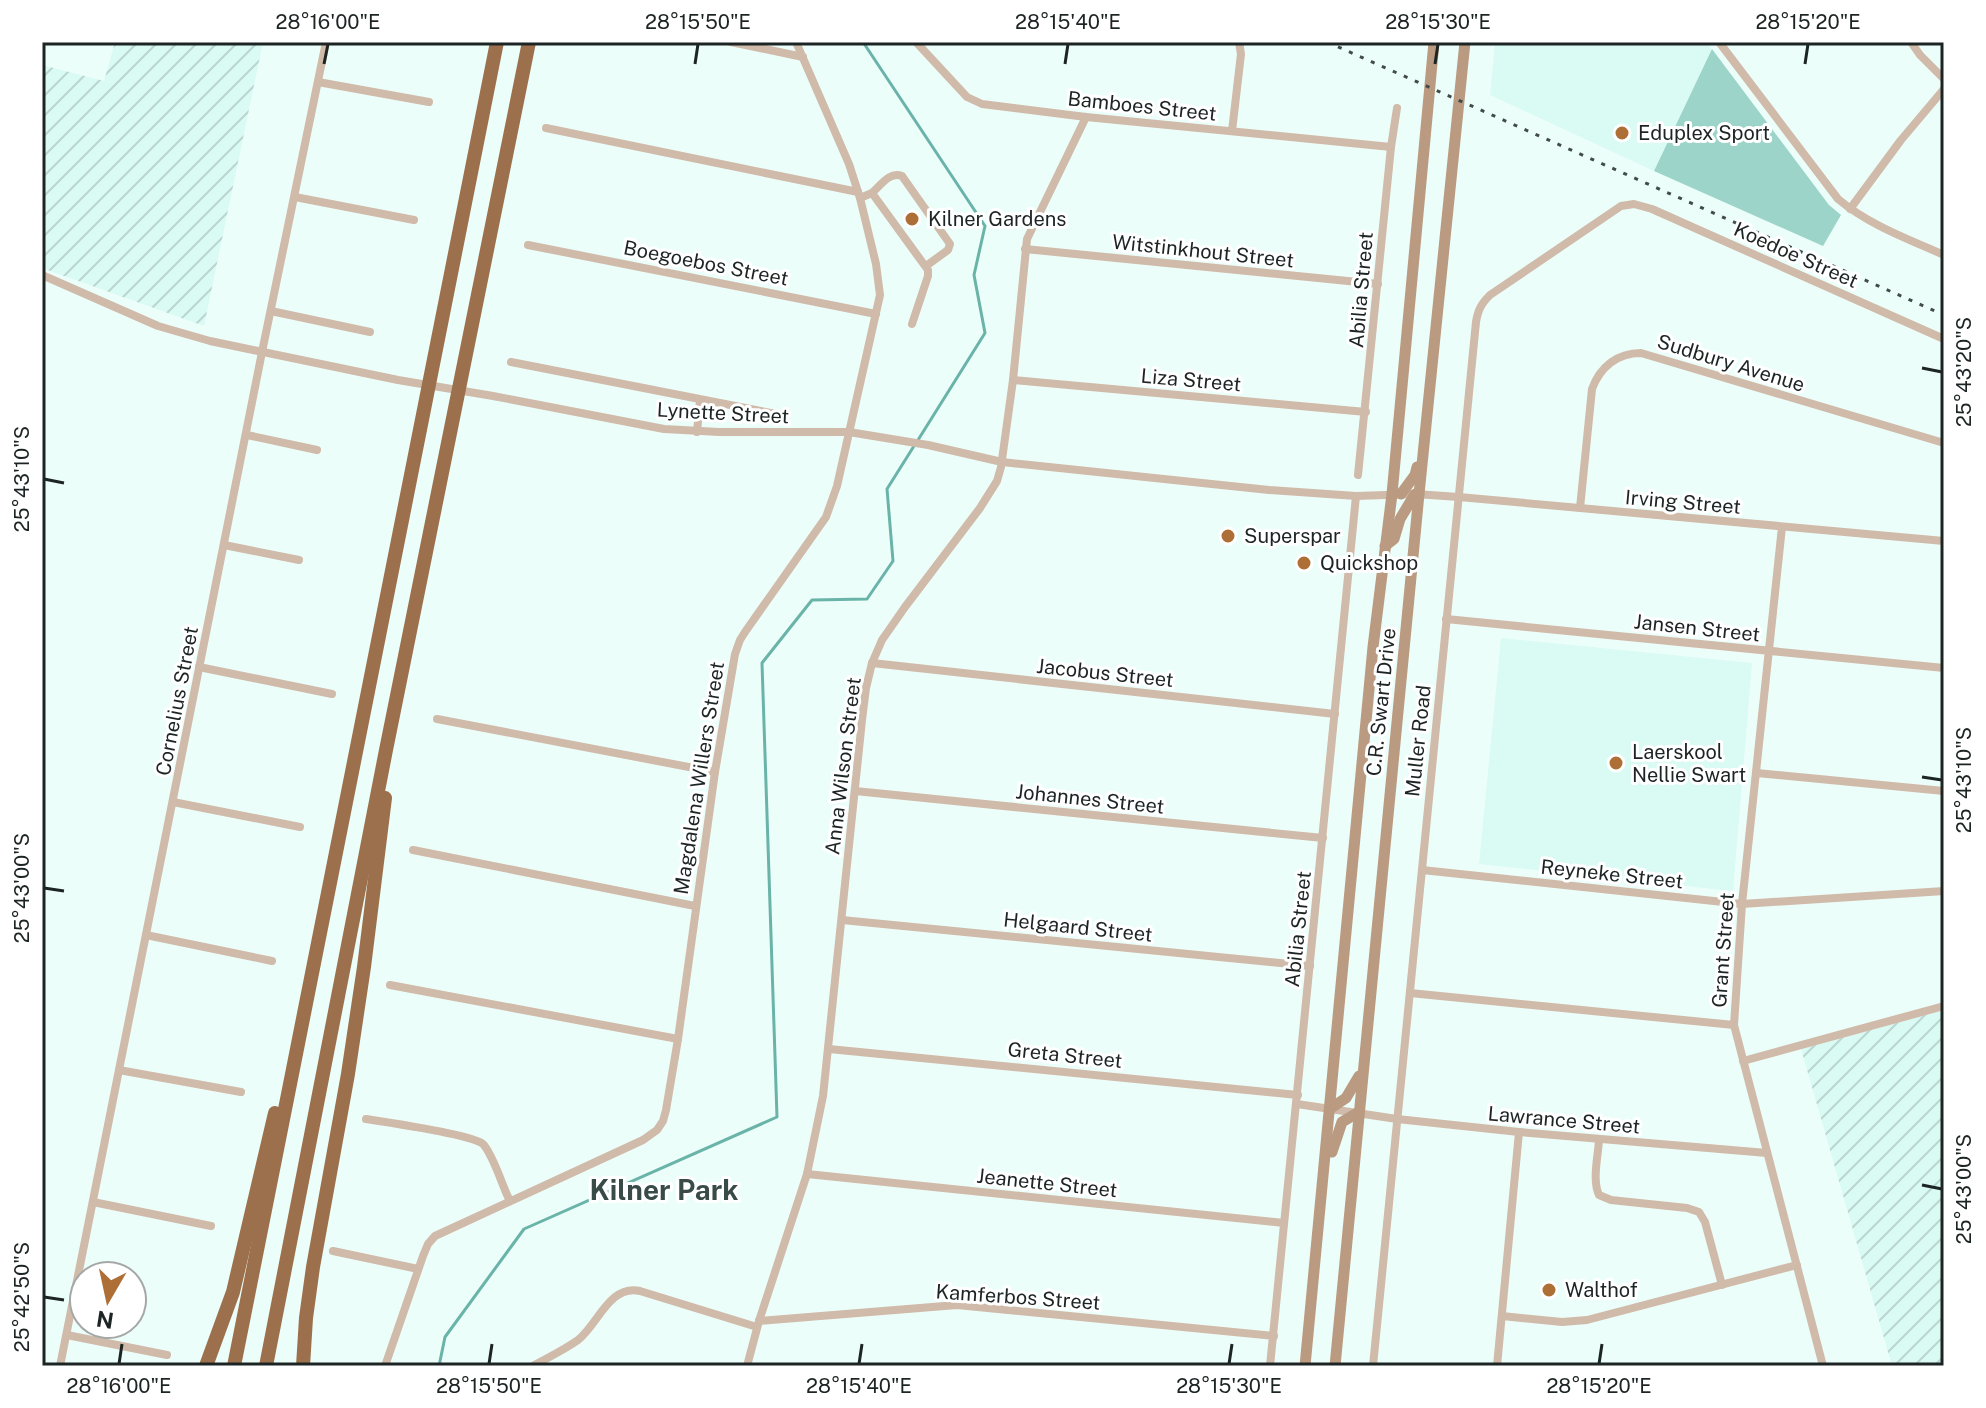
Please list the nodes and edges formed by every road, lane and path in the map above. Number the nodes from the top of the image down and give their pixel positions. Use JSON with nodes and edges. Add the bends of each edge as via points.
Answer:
{"nodes":[{"id":1,"x":326,"y":42,"type":"edge"},
{"id":2,"x":497,"y":42,"type":"edge"},
{"id":3,"x":529,"y":42,"type":"edge"},
{"id":4,"x":731,"y":42,"type":"edge"},
{"id":5,"x":796,"y":42,"type":"edge"},
{"id":6,"x":916,"y":42,"type":"edge"},
{"id":7,"x":1239,"y":42,"type":"edge"},
{"id":8,"x":1465,"y":42,"type":"edge"},
{"id":9,"x":1719,"y":42,"type":"edge"},
{"id":10,"x":1911,"y":42,"type":"edge"},
{"id":11,"x":1433,"y":47,"type":"edge"},
{"id":12,"x":803,"y":57,"type":"junction"},
{"id":13,"x":1944,"y":79,"type":"edge"},
{"id":14,"x":318,"y":82,"type":"junction"},
{"id":15,"x":1944,"y":89,"type":"edge"},
{"id":16,"x":429,"y":102,"type":"dead end"},
{"id":17,"x":1397,"y":108,"type":"dead end"},
{"id":18,"x":1086,"y":117,"type":"junction"},
{"id":19,"x":546,"y":128,"type":"dead end"},
{"id":20,"x":1232,"y":131,"type":"junction"},
{"id":21,"x":1391,"y":147,"type":"junction"},
{"id":22,"x":872,"y":193,"type":"junction"},
{"id":23,"x":859,"y":195,"type":"junction"},
{"id":24,"x":295,"y":197,"type":"junction"},
{"id":25,"x":1634,"y":204,"type":"joint"},
{"id":26,"x":1850,"y":209,"type":"junction"},
{"id":27,"x":414,"y":220,"type":"dead end"},
{"id":28,"x":528,"y":245,"type":"dead end"},
{"id":29,"x":1025,"y":249,"type":"junction"},
{"id":30,"x":1944,"y":255,"type":"edge"},
{"id":31,"x":926,"y":266,"type":"junction"},
{"id":32,"x":42,"y":275,"type":"edge"},
{"id":33,"x":1378,"y":284,"type":"junction"},
{"id":34,"x":271,"y":311,"type":"junction"},
{"id":35,"x":876,"y":314,"type":"junction"},
{"id":36,"x":912,"y":324,"type":"dead end"},
{"id":37,"x":370,"y":332,"type":"dead end"},
{"id":38,"x":1944,"y":339,"type":"edge"},
{"id":39,"x":262,"y":352,"type":"junction"},
{"id":40,"x":511,"y":362,"type":"dead end"},
{"id":41,"x":1013,"y":380,"type":"junction"},
{"id":42,"x":700,"y":400,"type":"junction"},
{"id":43,"x":1366,"y":412,"type":"junction"},
{"id":44,"x":781,"y":415,"type":"dead end"},
{"id":45,"x":697,"y":432,"type":"junction"},
{"id":46,"x":849,"y":432,"type":"junction"},
{"id":47,"x":247,"y":435,"type":"junction"},
{"id":48,"x":1944,"y":443,"type":"edge"},
{"id":49,"x":317,"y":450,"type":"dead end"},
{"id":50,"x":1423,"y":451,"type":"junction"},
{"id":51,"x":1002,"y":462,"type":"junction"},
{"id":52,"x":1358,"y":475,"type":"dead end"},
{"id":53,"x":1397,"y":494,"type":"junction"},
{"id":54,"x":1417,"y":494,"type":"junction"},
{"id":55,"x":1356,"y":496,"type":"junction"},
{"id":56,"x":1459,"y":497,"type":"junction"},
{"id":57,"x":1580,"y":508,"type":"junction"},
{"id":58,"x":1782,"y":527,"type":"junction"},
{"id":59,"x":1944,"y":541,"type":"edge"},
{"id":60,"x":224,"y":545,"type":"junction"},
{"id":61,"x":1385,"y":546,"type":"junction"},
{"id":62,"x":299,"y":560,"type":"dead end"},
{"id":63,"x":1446,"y":619,"type":"junction"},
{"id":64,"x":1770,"y":651,"type":"junction"},
{"id":65,"x":872,"y":663,"type":"junction"},
{"id":66,"x":199,"y":667,"type":"junction"},
{"id":67,"x":1944,"y":668,"type":"edge"},
{"id":68,"x":332,"y":694,"type":"dead end"},
{"id":69,"x":1335,"y":714,"type":"junction"},
{"id":70,"x":437,"y":719,"type":"dead end"},
{"id":71,"x":386,"y":750,"type":"junction"},
{"id":72,"x":715,"y":772,"type":"junction"},
{"id":73,"x":1757,"y":773,"type":"junction"},
{"id":74,"x":855,"y":791,"type":"junction"},
{"id":75,"x":1944,"y":791,"type":"edge"},
{"id":76,"x":173,"y":802,"type":"junction"},
{"id":77,"x":300,"y":827,"type":"dead end"},
{"id":78,"x":1323,"y":838,"type":"junction"},
{"id":79,"x":413,"y":850,"type":"dead end"},
{"id":80,"x":1422,"y":870,"type":"junction"},
{"id":81,"x":333,"y":871,"type":"junction"},
{"id":82,"x":1944,"y":891,"type":"edge"},
{"id":83,"x":1742,"y":904,"type":"junction"},
{"id":84,"x":695,"y":906,"type":"junction"},
{"id":85,"x":842,"y":920,"type":"junction"},
{"id":86,"x":146,"y":935,"type":"junction"},
{"id":87,"x":272,"y":961,"type":"dead end"},
{"id":88,"x":1310,"y":966,"type":"junction"},
{"id":89,"x":390,"y":985,"type":"dead end"},
{"id":90,"x":1410,"y":993,"type":"junction"},
{"id":91,"x":1944,"y":1006,"type":"edge"},
{"id":92,"x":1734,"y":1025,"type":"junction"},
{"id":93,"x":678,"y":1039,"type":"junction"},
{"id":94,"x":829,"y":1049,"type":"junction"},
{"id":95,"x":1743,"y":1061,"type":"junction"},
{"id":96,"x":119,"y":1070,"type":"junction"},
{"id":97,"x":1363,"y":1070,"type":"junction"},
{"id":98,"x":241,"y":1092,"type":"dead end"},
{"id":99,"x":1297,"y":1099,"type":"junction"},
{"id":100,"x":1331,"y":1108,"type":"junction"},
{"id":101,"x":1359,"y":1112,"type":"junction"},
{"id":102,"x":366,"y":1119,"type":"dead end"},
{"id":103,"x":1397,"y":1119,"type":"junction"},
{"id":104,"x":1519,"y":1132,"type":"junction"},
{"id":105,"x":1599,"y":1140,"type":"junction"},
{"id":106,"x":1767,"y":1153,"type":"junction"},
{"id":107,"x":1325,"y":1166,"type":"junction"},
{"id":108,"x":807,"y":1174,"type":"junction"},
{"id":109,"x":510,"y":1201,"type":"junction"},
{"id":110,"x":93,"y":1202,"type":"junction"},
{"id":111,"x":1284,"y":1223,"type":"junction"},
{"id":112,"x":211,"y":1226,"type":"dead end"},
{"id":113,"x":333,"y":1251,"type":"dead end"},
{"id":114,"x":1797,"y":1265,"type":"junction"},
{"id":115,"x":418,"y":1269,"type":"junction"},
{"id":116,"x":1722,"y":1285,"type":"junction"},
{"id":117,"x":1502,"y":1316,"type":"junction"},
{"id":118,"x":758,"y":1324,"type":"junction"},
{"id":119,"x":67,"y":1335,"type":"junction"},
{"id":120,"x":1274,"y":1336,"type":"junction"},
{"id":121,"x":167,"y":1355,"type":"dead end"},
{"id":122,"x":60,"y":1366,"type":"edge"},
{"id":123,"x":206,"y":1366,"type":"edge"},
{"id":124,"x":234,"y":1366,"type":"edge"},
{"id":125,"x":266,"y":1366,"type":"edge"},
{"id":126,"x":303,"y":1366,"type":"edge"},
{"id":127,"x":385,"y":1366,"type":"edge"},
{"id":128,"x":533,"y":1366,"type":"edge"},
{"id":129,"x":747,"y":1366,"type":"edge"},
{"id":130,"x":1270,"y":1366,"type":"edge"},
{"id":131,"x":1305,"y":1366,"type":"edge"},
{"id":132,"x":1335,"y":1366,"type":"edge"},
{"id":133,"x":1373,"y":1366,"type":"edge"},
{"id":134,"x":1497,"y":1366,"type":"edge"},
{"id":135,"x":1823,"y":1366,"type":"edge"}],
"edges":[{"from":1,"to":14,"type":"street","name":"Cornelius Street"},
{"from":2,"to":81,"type":"highway"},
{"from":3,"to":71,"type":"highway"},
{"from":4,"to":12,"type":"street"},
{"from":5,"to":12,"type":"street","name":"Magdalena Willers Street"},
{"from":6,"to":18,"type":"street","name":"Bamboes Street","via":[[974,101]]},
{"from":7,"to":20,"type":"street"},
{"from":8,"to":50,"type":"main road","name":"C.R. Swart Drive"},
{"from":9,"to":26,"type":"street"},
{"from":10,"to":13,"type":"street"},
{"from":11,"to":53,"type":"main road","name":"C.R. Swart Drive"},
{"from":12,"to":23,"type":"street","name":"Magdalena Willers Street"},
{"from":14,"to":16,"type":"street"},
{"from":14,"to":24,"type":"street","name":"Cornelius Street"},
{"from":15,"to":26,"type":"street"},
{"from":17,"to":21,"type":"street","name":"Abilia Street"},
{"from":18,"to":20,"type":"street","name":"Bamboes Street"},
{"from":18,"to":29,"type":"street","name":"Anna Wilson Street"},
{"from":19,"to":23,"type":"street"},
{"from":20,"to":21,"type":"street","name":"Bamboes Street"},
{"from":21,"to":33,"type":"street","name":"Abilia Street"},
{"from":22,"to":23,"type":"street"},
{"from":22,"to":31,"type":"street"},
{"from":22,"to":31,"type":"street","via":[[891,175],[902,176],[950,244]]},
{"from":23,"to":35,"type":"street","name":"Magdalena Willers Street","via":[[879,279]]},
{"from":24,"to":27,"type":"street"},
{"from":24,"to":34,"type":"street","name":"Cornelius Street"},
{"from":25,"to":38,"type":"street","name":"Koedoe Street"},
{"from":25,"to":56,"type":"street","name":"Muller Road","via":[[1621,206],[1584,230],[1482,303]]},
{"from":26,"to":30,"type":"street"},
{"from":28,"to":35,"type":"street","name":"Boegoebos Street"},
{"from":29,"to":33,"type":"street","name":"Witstinkhout Street"},
{"from":29,"to":41,"type":"street","name":"Anna Wilson Street"},
{"from":31,"to":36,"type":"street","via":[[928,276]]},
{"from":32,"to":39,"type":"street","name":"Lynette Street","via":[[158,326]]},
{"from":33,"to":43,"type":"street","name":"Abilia Street"},
{"from":34,"to":37,"type":"street"},
{"from":34,"to":39,"type":"street","name":"Cornelius Street"},
{"from":35,"to":46,"type":"street","name":"Magdalena Willers Street"},
{"from":39,"to":45,"type":"street","name":"Lynette Street"},
{"from":39,"to":47,"type":"street","name":"Cornelius Street"},
{"from":40,"to":42,"type":"street"},
{"from":41,"to":43,"type":"street","name":"Liza Street"},
{"from":41,"to":51,"type":"street","name":"Anna Wilson Street"},
{"from":42,"to":44,"type":"street"},
{"from":42,"to":45,"type":"street"},
{"from":43,"to":52,"type":"street","name":"Abilia Street"},
{"from":45,"to":46,"type":"street","name":"Lynette Street"},
{"from":46,"to":51,"type":"street","name":"Lynette Street"},
{"from":46,"to":72,"type":"street","name":"Magdalena Willers Street","via":[[826,517],[740,640]]},
{"from":47,"to":49,"type":"street"},
{"from":47,"to":60,"type":"street","name":"Cornelius Street"},
{"from":48,"to":57,"type":"street","name":"Sudbury Avenue","via":[[1641,353],[1625,354],[1606,366],[1592,389]]},
{"from":50,"to":53,"type":"main road","via":[[1416,472]]},
{"from":50,"to":54,"type":"main road","name":"C.R. Swart Drive"},
{"from":51,"to":55,"type":"street","name":"Lynette Street"},
{"from":51,"to":65,"type":"street","name":"Anna Wilson Street","via":[[988,497],[905,607]]},
{"from":53,"to":54,"type":"street","name":"Lynette Street"},
{"from":53,"to":55,"type":"street","name":"Lynette Street"},
{"from":53,"to":61,"type":"main road","name":"C.R. Swart Drive"},
{"from":54,"to":56,"type":"street","name":"Irving Street"},
{"from":54,"to":61,"type":"main road"},
{"from":54,"to":97,"type":"main road","name":"C.R. Swart Drive"},
{"from":55,"to":69,"type":"street","name":"Abilia Street"},
{"from":56,"to":57,"type":"street","name":"Irving Street"},
{"from":56,"to":63,"type":"street","name":"Muller Road"},
{"from":57,"to":58,"type":"street","name":"Irving Street"},
{"from":58,"to":59,"type":"street","name":"Irving Street"},
{"from":58,"to":64,"type":"street","name":"Grant Street"},
{"from":60,"to":62,"type":"street"},
{"from":60,"to":66,"type":"street","name":"Cornelius Street"},
{"from":61,"to":100,"type":"main road","name":"C.R. Swart Drive"},
{"from":63,"to":64,"type":"street","name":"Jansen Street"},
{"from":63,"to":80,"type":"street","name":"Muller Road"},
{"from":64,"to":67,"type":"street","name":"Jansen Street"},
{"from":64,"to":73,"type":"street","name":"Grant Street"},
{"from":65,"to":69,"type":"street","name":"Jacobus Street"},
{"from":65,"to":74,"type":"street","name":"Anna Wilson Street"},
{"from":66,"to":68,"type":"street"},
{"from":66,"to":76,"type":"street","name":"Cornelius Street"},
{"from":69,"to":78,"type":"street","name":"Abilia Street"},
{"from":70,"to":72,"type":"street"},
{"from":71,"to":125,"type":"highway"},
{"from":71,"to":126,"type":"highway","via":[[385,803],[364,967],[313,1267]]},
{"from":72,"to":84,"type":"street","name":"Magdalena Willers Street"},
{"from":73,"to":75,"type":"street"},
{"from":73,"to":83,"type":"street","name":"Grant Street"},
{"from":74,"to":78,"type":"street","name":"Johannes Street"},
{"from":74,"to":85,"type":"street","name":"Anna Wilson Street"},
{"from":76,"to":77,"type":"street"},
{"from":76,"to":86,"type":"street","name":"Cornelius Street"},
{"from":78,"to":88,"type":"street","name":"Abilia Street"},
{"from":79,"to":84,"type":"street"},
{"from":80,"to":83,"type":"street","name":"Reyneke Street"},
{"from":80,"to":90,"type":"street","name":"Muller Road"},
{"from":81,"to":123,"type":"highway","via":[[233,1292]]},
{"from":81,"to":124,"type":"highway"},
{"from":82,"to":83,"type":"street","name":"Reyneke Street"},
{"from":83,"to":92,"type":"street","name":"Grant Street"},
{"from":84,"to":93,"type":"street","name":"Magdalena Willers Street"},
{"from":85,"to":88,"type":"street","name":"Helgaard Street"},
{"from":85,"to":94,"type":"street","name":"Anna Wilson Street"},
{"from":86,"to":87,"type":"street"},
{"from":86,"to":96,"type":"street","name":"Cornelius Street"},
{"from":88,"to":99,"type":"street","name":"Abilia Street"},
{"from":89,"to":93,"type":"street"},
{"from":90,"to":92,"type":"street"},
{"from":90,"to":103,"type":"street","name":"Muller Road"},
{"from":91,"to":95,"type":"street"},
{"from":92,"to":95,"type":"street","name":"Grant Street"},
{"from":93,"to":109,"type":"street","name":"Magdalena Willers Street","via":[[666,1110],[657,1130]]},
{"from":94,"to":99,"type":"street","name":"Greta Street"},
{"from":94,"to":108,"type":"street","name":"Anna Wilson Street"},
{"from":95,"to":106,"type":"street","name":"Grant Street"},
{"from":96,"to":98,"type":"street"},
{"from":96,"to":110,"type":"street","name":"Cornelius Street"},
{"from":97,"to":100,"type":"main road","via":[[1346,1098]]},
{"from":97,"to":101,"type":"main road","name":"C.R. Swart Drive"},
{"from":99,"to":100,"type":"street","name":"Greta Street"},
{"from":99,"to":111,"type":"street","name":"Abilia Street"},
{"from":100,"to":101,"type":"street","name":"Greta Street"},
{"from":100,"to":107,"type":"main road","name":"C.R. Swart Drive"},
{"from":101,"to":103,"type":"street","name":"Lawrance Street"},
{"from":101,"to":107,"type":"main road","via":[[1342,1122]]},
{"from":101,"to":132,"type":"main road","name":"C.R. Swart Drive"},
{"from":102,"to":109,"type":"street","via":[[480,1142]]},
{"from":103,"to":104,"type":"street","name":"Lawrance Street"},
{"from":103,"to":133,"type":"street","name":"Muller Road"},
{"from":104,"to":105,"type":"street","name":"Lawrance Street"},
{"from":104,"to":117,"type":"street"},
{"from":105,"to":106,"type":"street","name":"Lawrance Street"},
{"from":105,"to":116,"type":"street","via":[[1599,1195],[1699,1212]]},
{"from":106,"to":114,"type":"street","name":"Grant Street"},
{"from":107,"to":131,"type":"main road","name":"C.R. Swart Drive"},
{"from":108,"to":111,"type":"street","name":"Jeanette Street"},
{"from":108,"to":118,"type":"street","name":"Anna Wilson Street"},
{"from":109,"to":115,"type":"street","name":"Magdalena Willers Street","via":[[435,1236]]},
{"from":110,"to":112,"type":"street"},
{"from":110,"to":119,"type":"street","name":"Cornelius Street"},
{"from":111,"to":120,"type":"street","name":"Abilia Street"},
{"from":113,"to":115,"type":"street"},
{"from":114,"to":116,"type":"street"},
{"from":114,"to":135,"type":"street","name":"Grant Street"},
{"from":115,"to":127,"type":"street","name":"Magdalena Willers Street"},
{"from":116,"to":117,"type":"street","via":[[1587,1320]]},
{"from":117,"to":134,"type":"street"},
{"from":118,"to":120,"type":"street","name":"Kamferbos Street","via":[[957,1305]]},
{"from":118,"to":128,"type":"street","name":"Kamferbos Street","via":[[628,1289],[612,1299],[579,1339]]},
{"from":118,"to":129,"type":"street","name":"Anna Wilson Street"},
{"from":119,"to":121,"type":"street"},
{"from":119,"to":122,"type":"street","name":"Cornelius Street"},
{"from":120,"to":130,"type":"street","name":"Abilia Street"}]}
